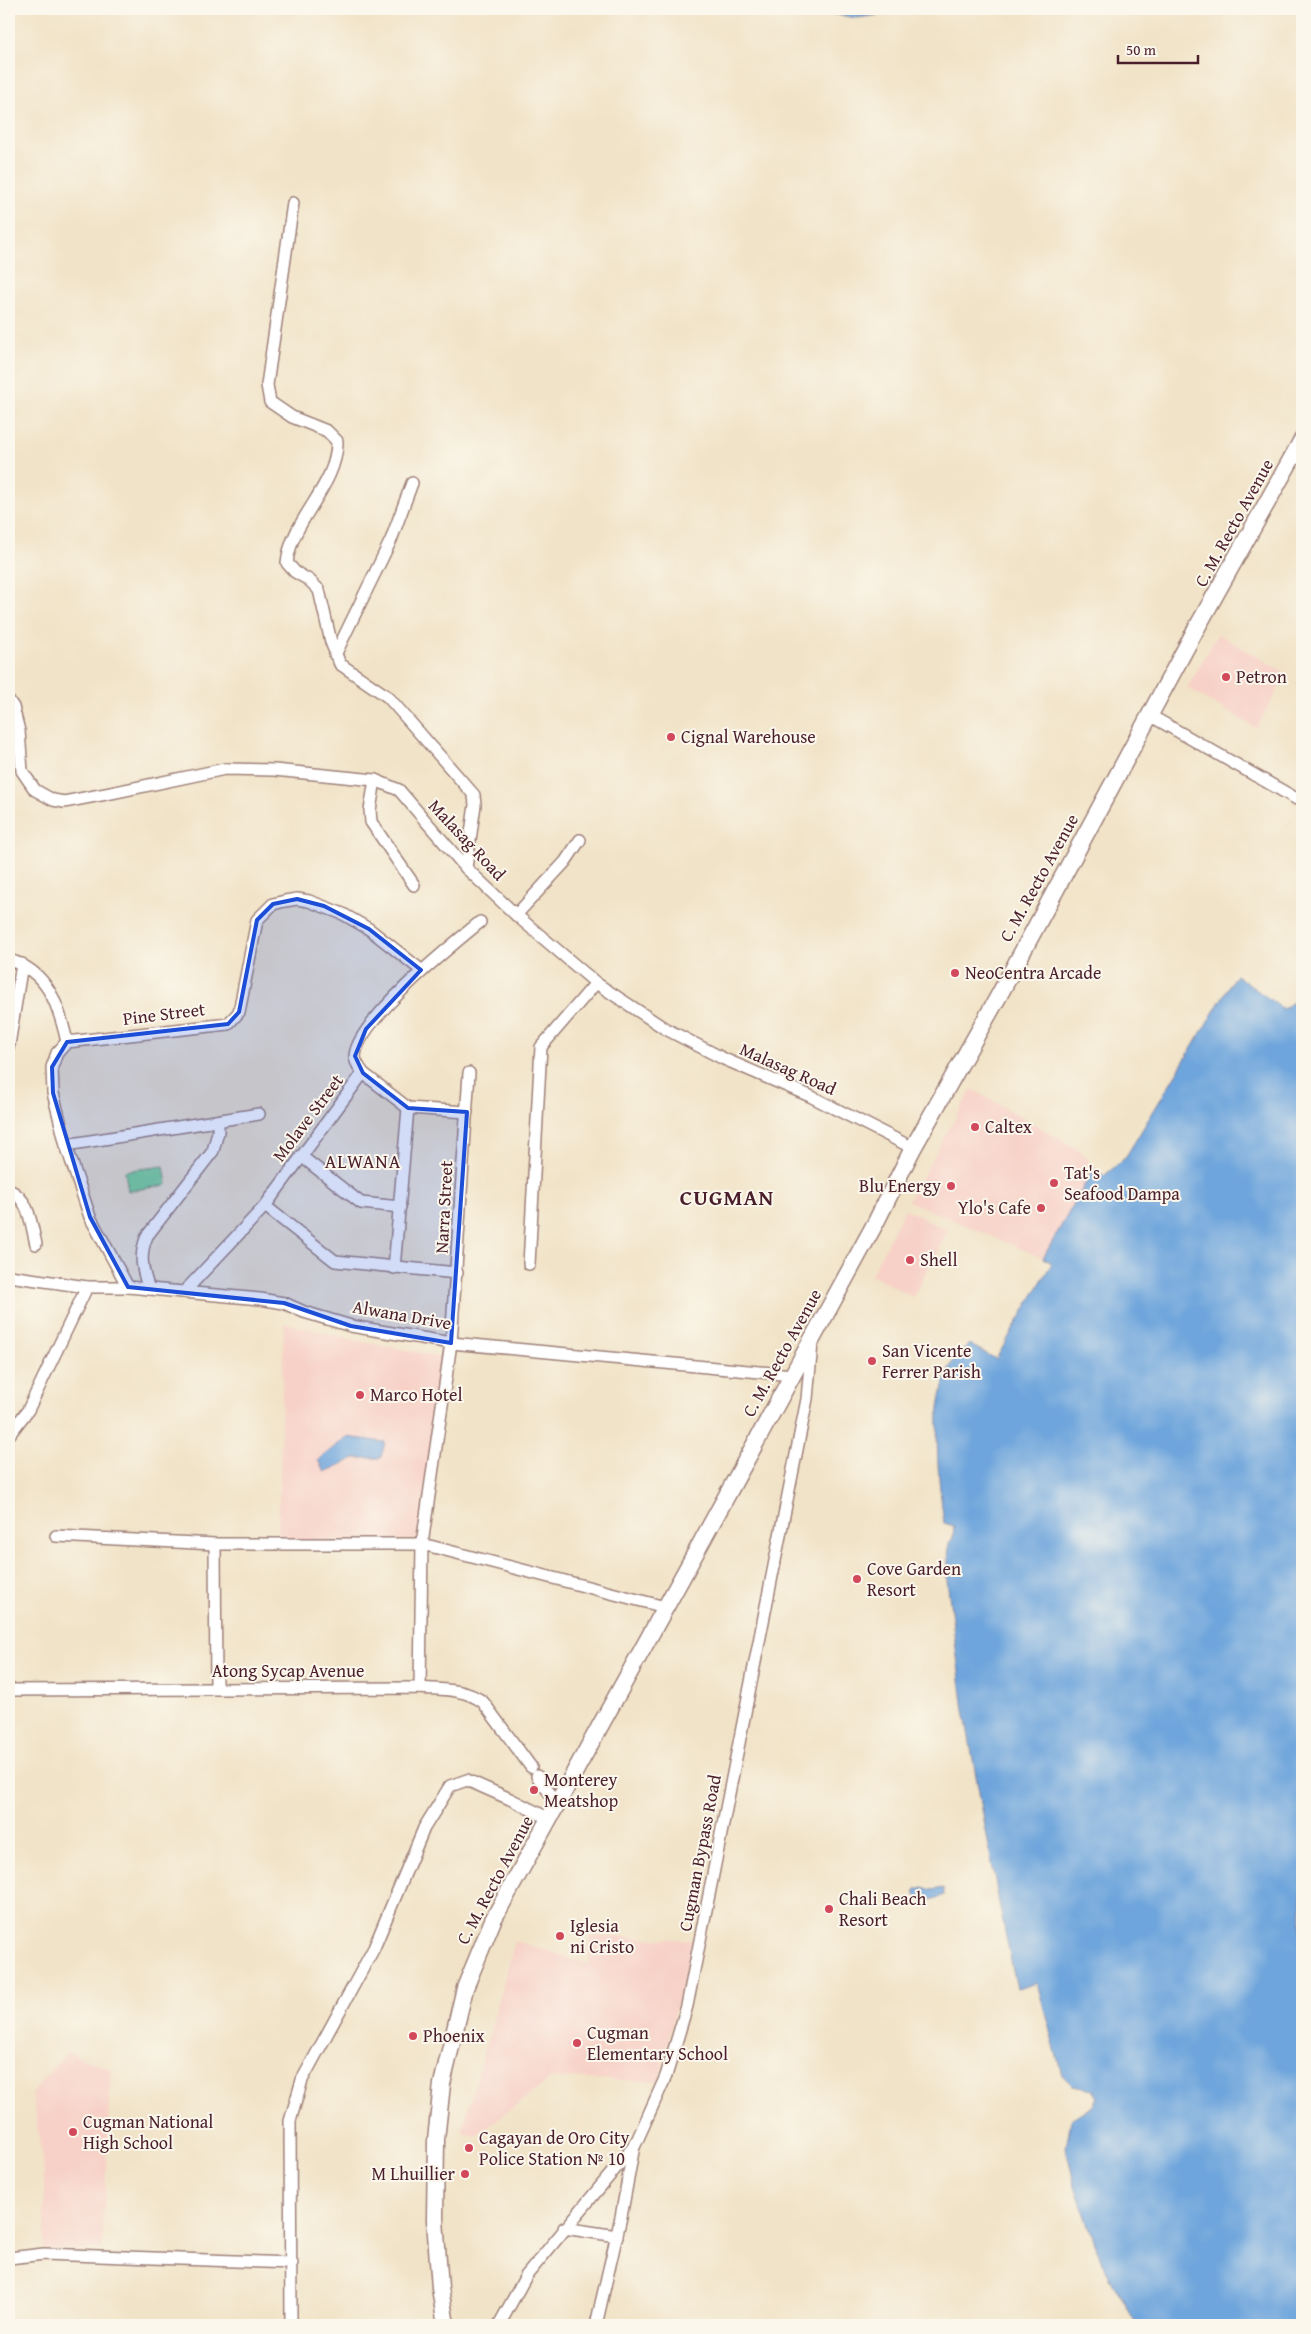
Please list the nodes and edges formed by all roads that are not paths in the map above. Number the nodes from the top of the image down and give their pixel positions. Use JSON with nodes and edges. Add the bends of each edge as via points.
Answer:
{"nodes":[{"id":1,"x":293,"y":202,"type":"dead end"},
{"id":2,"x":1300,"y":449,"type":"edge"},
{"id":3,"x":412,"y":483,"type":"dead end"},
{"id":4,"x":335,"y":655,"type":"junction"},
{"id":5,"x":9,"y":701,"type":"edge"},
{"id":6,"x":1151,"y":716,"type":"junction"},
{"id":7,"x":375,"y":780,"type":"junction"},
{"id":8,"x":1302,"y":802,"type":"edge"},
{"id":9,"x":580,"y":840,"type":"dead end"},
{"id":10,"x":466,"y":868,"type":"junction"},
{"id":11,"x":414,"y":885,"type":"dead end"},
{"id":12,"x":516,"y":915,"type":"junction"},
{"id":13,"x":480,"y":922,"type":"dead end"},
{"id":14,"x":9,"y":960,"type":"edge"},
{"id":15,"x":22,"y":964,"type":"junction"},
{"id":16,"x":421,"y":970,"type":"junction"},
{"id":17,"x":596,"y":984,"type":"junction"},
{"id":18,"x":67,"y":1042,"type":"junction"},
{"id":19,"x":9,"y":1045,"type":"edge"},
{"id":20,"x":364,"y":1073,"type":"junction"},
{"id":21,"x":469,"y":1073,"type":"dead end"},
{"id":22,"x":408,"y":1108,"type":"junction"},
{"id":23,"x":467,"y":1112,"type":"junction"},
{"id":24,"x":260,"y":1114,"type":"dead end"},
{"id":25,"x":218,"y":1121,"type":"junction"},
{"id":26,"x":66,"y":1146,"type":"junction"},
{"id":27,"x":913,"y":1148,"type":"junction"},
{"id":28,"x":301,"y":1156,"type":"junction"},
{"id":29,"x":9,"y":1190,"type":"edge"},
{"id":30,"x":265,"y":1206,"type":"junction"},
{"id":31,"x":400,"y":1206,"type":"junction"},
{"id":32,"x":36,"y":1244,"type":"dead end"},
{"id":33,"x":529,"y":1264,"type":"dead end"},
{"id":34,"x":394,"y":1268,"type":"junction"},
{"id":35,"x":458,"y":1273,"type":"junction"},
{"id":36,"x":9,"y":1276,"type":"edge"},
{"id":37,"x":87,"y":1287,"type":"junction"},
{"id":38,"x":128,"y":1287,"type":"junction"},
{"id":39,"x":149,"y":1289,"type":"junction"},
{"id":40,"x":184,"y":1292,"type":"junction"},
{"id":41,"x":812,"y":1339,"type":"junction"},
{"id":42,"x":451,"y":1342,"type":"junction"},
{"id":43,"x":792,"y":1375,"type":"junction"},
{"id":44,"x":9,"y":1435,"type":"edge"},
{"id":45,"x":56,"y":1536,"type":"dead end"},
{"id":46,"x":215,"y":1544,"type":"junction"},
{"id":47,"x":422,"y":1544,"type":"junction"},
{"id":48,"x":665,"y":1607,"type":"junction"},
{"id":49,"x":216,"y":1688,"type":"junction"},
{"id":50,"x":420,"y":1688,"type":"junction"},
{"id":51,"x":9,"y":1690,"type":"edge"},
{"id":52,"x":558,"y":1804,"type":"junction"},
{"id":53,"x":550,"y":1819,"type":"junction"},
{"id":54,"x":635,"y":2144,"type":"junction"},
{"id":55,"x":564,"y":2228,"type":"junction"},
{"id":56,"x":617,"y":2236,"type":"junction"},
{"id":57,"x":9,"y":2258,"type":"edge"},
{"id":58,"x":292,"y":2263,"type":"junction"},
{"id":59,"x":292,"y":2325,"type":"edge"},
{"id":60,"x":446,"y":2325,"type":"edge"},
{"id":61,"x":499,"y":2325,"type":"edge"},
{"id":62,"x":596,"y":2325,"type":"edge"}],
"edges":[{"from":1,"to":4,"type":"street","via":[[267,385],[270,402],[292,417],[327,431],[338,441],[338,453],[323,487],[288,548],[287,563],[319,590]]},
{"from":2,"to":6,"type":"highway","name":"C. M. Recto Avenue"},
{"from":3,"to":4,"type":"street","via":[[391,540]]},
{"from":4,"to":10,"type":"street","via":[[340,664],[388,697],[474,795]]},
{"from":5,"to":7,"type":"street","name":"Malasag Road","via":[[19,731],[22,771],[36,790],[54,800],[64,802],[225,769],[274,770]]},
{"from":6,"to":8,"type":"street"},
{"from":6,"to":27,"type":"highway","name":"C. M. Recto Avenue"},
{"from":7,"to":10,"type":"street","name":"Malasag Road","via":[[399,790]]},
{"from":7,"to":11,"type":"street","via":[[371,822]]},
{"from":9,"to":12,"type":"street","via":[[565,862]]},
{"from":10,"to":12,"type":"street","name":"Malasag Road"},
{"from":12,"to":17,"type":"street","name":"Malasag Road"},
{"from":13,"to":16,"type":"street","name":"Molave Street"},
{"from":14,"to":15,"type":"street"},
{"from":15,"to":18,"type":"street","via":[[40,977],[56,1001]]},
{"from":15,"to":19,"type":"street"},
{"from":16,"to":18,"type":"street","name":"Pine Street","via":[[369,929],[343,914],[309,902],[285,901],[273,904],[257,920],[239,1012],[228,1024]]},
{"from":16,"to":20,"type":"street","name":"Molave Street","via":[[366,1029],[355,1056]]},
{"from":17,"to":27,"type":"street","name":"Malasag Road","via":[[664,1028]]},
{"from":17,"to":33,"type":"street","via":[[541,1047]]},
{"from":18,"to":26,"type":"street","via":[[57,1053],[52,1067],[53,1093]]},
{"from":20,"to":22,"type":"street"},
{"from":20,"to":28,"type":"street","name":"Molave Street"},
{"from":21,"to":23,"type":"street","name":"Narra Street"},
{"from":22,"to":23,"type":"street"},
{"from":22,"to":31,"type":"street"},
{"from":23,"to":35,"type":"street","name":"Narra Street"},
{"from":24,"to":25,"type":"street"},
{"from":25,"to":26,"type":"street"},
{"from":25,"to":39,"type":"street","via":[[213,1150],[147,1236],[141,1256]]},
{"from":26,"to":38,"type":"street","via":[[90,1217]]},
{"from":27,"to":41,"type":"highway","name":"C. M. Recto Avenue"},
{"from":28,"to":30,"type":"street","name":"Molave Street"},
{"from":28,"to":31,"type":"street","via":[[360,1203]]},
{"from":29,"to":32,"type":"street","via":[[24,1203]]},
{"from":30,"to":34,"type":"street","via":[[335,1261]]},
{"from":30,"to":40,"type":"street","name":"Molave Street"},
{"from":31,"to":34,"type":"street"},
{"from":34,"to":35,"type":"street"},
{"from":35,"to":42,"type":"street","name":"Narra Street"},
{"from":36,"to":37,"type":"street","name":"Alwana Drive"},
{"from":37,"to":38,"type":"street","name":"Alwana Drive"},
{"from":37,"to":44,"type":"street","via":[[28,1410]]},
{"from":38,"to":39,"type":"street","name":"Alwana Drive"},
{"from":39,"to":40,"type":"street","name":"Alwana Drive"},
{"from":40,"to":42,"type":"street","name":"Alwana Drive","via":[[284,1303],[352,1326]]},
{"from":41,"to":43,"type":"highway","name":"C. M. Recto Avenue"},
{"from":41,"to":54,"type":"street","name":"Cugman Bypass Road","via":[[807,1399],[687,2006],[666,2076]]},
{"from":42,"to":43,"type":"street","name":"Alwana Drive"},
{"from":42,"to":47,"type":"street","name":"Narra Street"},
{"from":43,"to":48,"type":"highway","name":"C. M. Recto Avenue"},
{"from":45,"to":46,"type":"street"},
{"from":46,"to":47,"type":"street"},
{"from":46,"to":49,"type":"street"},
{"from":47,"to":48,"type":"street"},
{"from":47,"to":50,"type":"street","name":"Narra Street"},
{"from":48,"to":52,"type":"highway","name":"C. M. Recto Avenue"},
{"from":49,"to":50,"type":"street","name":"Atong Sycap Avenue"},
{"from":49,"to":51,"type":"street","name":"Atong Sycap Avenue"},
{"from":50,"to":52,"type":"street","name":"Atong Sycap Avenue","via":[[454,1691],[483,1702]]},
{"from":52,"to":53,"type":"highway","name":"C. M. Recto Avenue"},
{"from":53,"to":58,"type":"street","via":[[467,1780],[450,1786],[424,1828],[374,1948],[302,2080],[294,2103],[290,2121]]},
{"from":53,"to":60,"type":"highway","name":"C. M. Recto Avenue","via":[[487,1934],[465,1988],[447,2061],[436,2140],[434,2190],[437,2254]]},
{"from":54,"to":55,"type":"street","name":"Cugman Bypass Road"},
{"from":54,"to":56,"type":"street"},
{"from":55,"to":56,"type":"street"},
{"from":55,"to":61,"type":"street","name":"Cugman Bypass Road","via":[[526,2276]]},
{"from":56,"to":62,"type":"street"},
{"from":57,"to":58,"type":"street","via":[[34,2254]]},
{"from":58,"to":59,"type":"street"}]}
